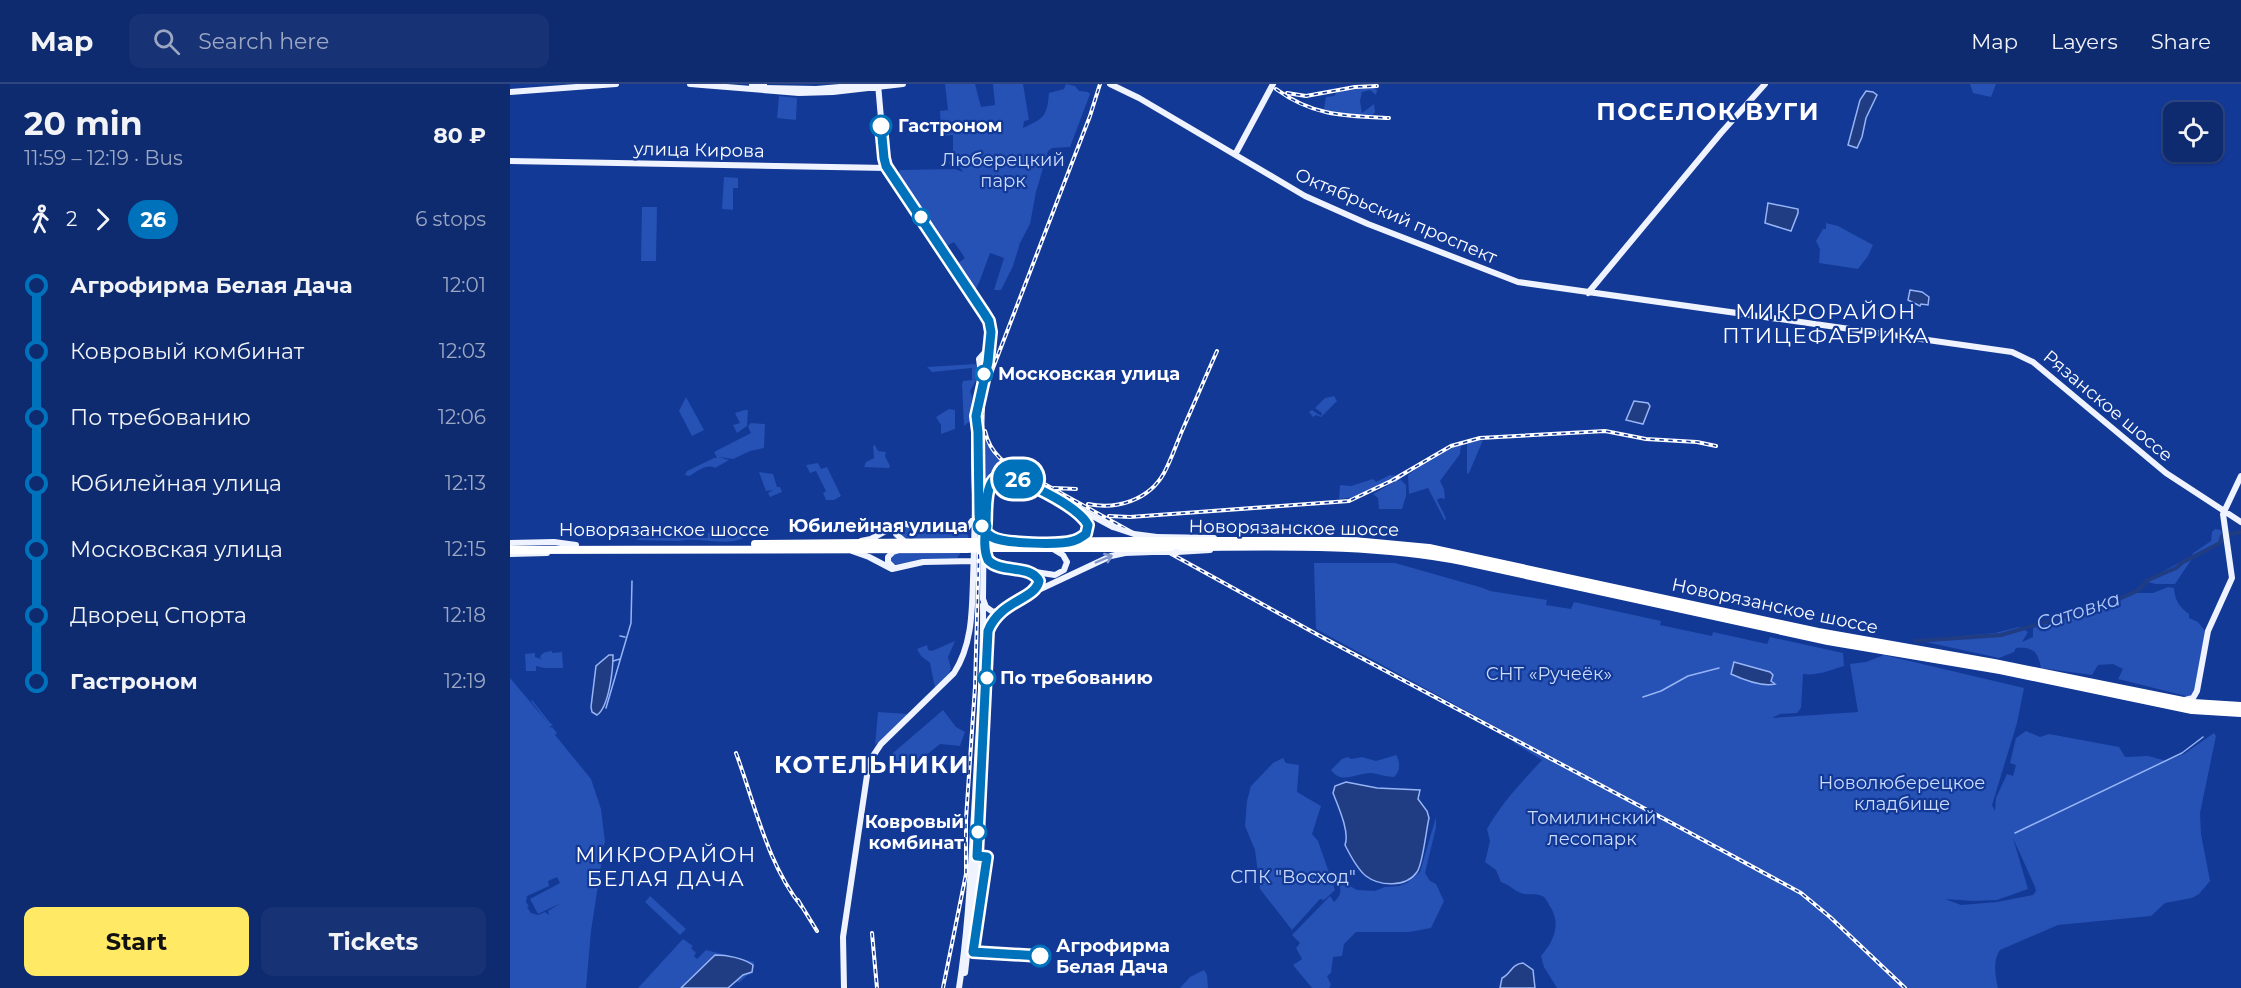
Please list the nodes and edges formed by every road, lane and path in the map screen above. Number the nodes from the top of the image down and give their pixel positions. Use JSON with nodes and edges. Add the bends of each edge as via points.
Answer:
{"nodes":[{"id":1,"x":583,"y":84,"type":"edge"},
{"id":2,"x":616,"y":84,"type":"edge"},
{"id":3,"x":690,"y":84,"type":"edge"},
{"id":4,"x":720,"y":84,"type":"edge"},
{"id":5,"x":752,"y":84,"type":"edge"},
{"id":6,"x":783,"y":84,"type":"edge"},
{"id":7,"x":854,"y":84,"type":"edge"},
{"id":8,"x":903,"y":84,"type":"edge"},
{"id":9,"x":1110,"y":84,"type":"edge"},
{"id":10,"x":1119,"y":84,"type":"edge"},
{"id":11,"x":1273,"y":84,"type":"edge"},
{"id":12,"x":1771,"y":84,"type":"edge"},
{"id":13,"x":879,"y":85,"type":"edge"},
{"id":14,"x":764,"y":86,"type":"edge"},
{"id":15,"x":1762,"y":86,"type":"edge"},
{"id":16,"x":510,"y":91,"type":"edge"},
{"id":17,"x":782,"y":92,"type":"junction"},
{"id":18,"x":1131,"y":92,"type":"junction"},
{"id":19,"x":1236,"y":153,"type":"junction"},
{"id":20,"x":510,"y":161,"type":"edge"},
{"id":21,"x":885,"y":167,"type":"junction"},
{"id":22,"x":1596,"y":284,"type":"junction"},
{"id":23,"x":1588,"y":292,"type":"junction"},
{"id":24,"x":1599,"y":292,"type":"junction"},
{"id":25,"x":984,"y":361,"type":"junction"},
{"id":26,"x":976,"y":416,"type":"junction"},
{"id":27,"x":2241,"y":476,"type":"edge"},
{"id":28,"x":2223,"y":510,"type":"junction"},
{"id":29,"x":2241,"y":521,"type":"edge"},
{"id":30,"x":909,"y":525,"type":"junction"},
{"id":31,"x":973,"y":526,"type":"junction"},
{"id":32,"x":964,"y":529,"type":"junction"},
{"id":33,"x":1159,"y":539,"type":"junction"},
{"id":34,"x":989,"y":542,"type":"junction"},
{"id":35,"x":1071,"y":542,"type":"junction"},
{"id":36,"x":849,"y":543,"type":"junction"},
{"id":37,"x":916,"y":543,"type":"junction"},
{"id":38,"x":1242,"y":543,"type":"junction"},
{"id":39,"x":969,"y":545,"type":"junction"},
{"id":40,"x":577,"y":547,"type":"junction"},
{"id":41,"x":510,"y":548,"type":"edge"},
{"id":42,"x":1049,"y":548,"type":"junction"},
{"id":43,"x":839,"y":549,"type":"junction"},
{"id":44,"x":905,"y":549,"type":"junction"},
{"id":45,"x":1149,"y":550,"type":"junction"},
{"id":46,"x":964,"y":561,"type":"junction"},
{"id":47,"x":973,"y":561,"type":"junction"},
{"id":48,"x":903,"y":566,"type":"junction"},
{"id":49,"x":999,"y":567,"type":"junction"},
{"id":50,"x":971,"y":571,"type":"junction"},
{"id":51,"x":1025,"y":572,"type":"junction"},
{"id":52,"x":984,"y":579,"type":"junction"},
{"id":53,"x":1034,"y":591,"type":"junction"},
{"id":54,"x":983,"y":599,"type":"junction"},
{"id":55,"x":1001,"y":610,"type":"junction"},
{"id":56,"x":971,"y":611,"type":"junction"},
{"id":57,"x":2179,"y":701,"type":"junction"},
{"id":58,"x":2241,"y":706,"type":"edge"},
{"id":59,"x":2241,"y":713,"type":"edge"},
{"id":60,"x":844,"y":988,"type":"edge"},
{"id":61,"x":961,"y":988,"type":"edge"}],
"edges":[{"from":1,"to":16,"type":"main road"},
{"from":2,"to":16,"type":"main road"},
{"from":3,"to":17,"type":"main road"},
{"from":4,"to":14,"type":"main road"},
{"from":5,"to":14,"type":"main road"},
{"from":6,"to":17,"type":"main road"},
{"from":7,"to":14,"type":"main road","bridge":true},
{"from":8,"to":13,"type":"main road"},
{"from":9,"to":18,"type":"main road","name":"Октябрьский проспект"},
{"from":10,"to":18,"type":"main road","name":"Октябрьский проспект"},
{"from":11,"to":19,"type":"main road"},
{"from":12,"to":15,"type":"main road"},
{"from":13,"to":14,"type":"main road","bridge":true,"via":[[816,89]]},
{"from":13,"to":17,"type":"main road","via":[[824,92]]},
{"from":13,"to":21,"type":"main road"},
{"from":15,"to":22,"type":"main road"},
{"from":15,"to":23,"type":"main road"},
{"from":18,"to":19,"type":"main road","name":"Октябрьский проспект"},
{"from":18,"to":23,"type":"main road","name":"Октябрьский проспект","via":[[1294,190],[1330,207],[1506,279]]},
{"from":19,"to":23,"type":"main road","name":"Октябрьский проспект","via":[[1330,204],[1500,273]]},
{"from":20,"to":21,"type":"main road","name":"улица Кирова"},
{"from":21,"to":25,"type":"main road","via":[[989,321],[991,332]]},
{"from":22,"to":23,"type":"main road"},
{"from":22,"to":24,"type":"main road"},
{"from":23,"to":24,"type":"main road","name":"Рязанское шоссе"},
{"from":23,"to":28,"type":"main road","name":"Рязанское шоссе","via":[[2012,351],[2040,368],[2166,473]]},
{"from":24,"to":28,"type":"main road","name":"Рязанское шоссе","via":[[2012,349],[2034,360],[2168,471]]},
{"from":25,"to":26,"type":"main road"},
{"from":25,"to":31,"type":"main road","via":[[972,431]]},
{"from":26,"to":31,"type":"main road"},
{"from":26,"to":34,"type":"main road","bridge":true,"via":[[980,523]]},
{"from":27,"to":28,"type":"main road"},
{"from":28,"to":29,"type":"main road","name":"Рязанское шоссе"},
{"from":28,"to":57,"type":"main road","via":[[2232,578],[2208,631],[2195,696]]},
{"from":30,"to":32,"type":"main road"},
{"from":30,"to":36,"type":"main road","via":[[900,523],[871,538]]},
{"from":30,"to":37,"type":"main road","via":[[898,528],[897,536]]},
{"from":31,"to":32,"type":"main road"},
{"from":31,"to":39,"type":"main road"},
{"from":31,"to":47,"type":"main road"},
{"from":32,"to":39,"type":"main road","via":[[969,531]]},
{"from":33,"to":35,"type":"highway","name":"Новорязанское шоссе","bridge":true},
{"from":33,"to":38,"type":"highway","name":"Новорязанское шоссе"},
{"from":33,"to":52,"type":"main road","bridge":true,"via":[[1113,526],[1005,472],[990,479],[985,490]]},
{"from":34,"to":35,"type":"highway","name":"Новорязанское шоссе"},
{"from":34,"to":39,"type":"highway","name":"Новорязанское шоссе","bridge":true},
{"from":34,"to":42,"type":"highway","name":"Новорязанское шоссе"},
{"from":35,"to":49,"type":"main road","via":[[1086,533],[1085,519],[1013,477],[998,477],[988,490],[985,552],[990,563]]},
{"from":36,"to":37,"type":"highway","name":"Новорязанское шоссе"},
{"from":36,"to":40,"type":"highway","name":"Новорязанское шоссе"},
{"from":37,"to":39,"type":"highway","name":"Новорязанское шоссе"},
{"from":38,"to":45,"type":"highway","name":"Новорязанское шоссе","bridge":true},
{"from":38,"to":57,"type":"highway","name":"Новорязанское шоссе","via":[[1354,541],[1429,548],[1818,632],[2034,670]]},
{"from":38,"to":59,"type":"highway","name":"Новорязанское шоссе","via":[[1431,555],[1846,644],[2000,670],[2192,710]]},
{"from":39,"to":44,"type":"highway","name":"Новорязанское шоссе"},
{"from":39,"to":46,"type":"main road"},
{"from":39,"to":47,"type":"main road"},
{"from":40,"to":41,"type":"highway","name":"Новорязанское шоссе"},
{"from":40,"to":43,"type":"highway","name":"Новорязанское шоссе"},
{"from":42,"to":45,"type":"highway","name":"Новорязанское шоссе"},
{"from":42,"to":51,"type":"main road","via":[[1065,556],[1064,570],[1055,575]]},
{"from":43,"to":44,"type":"highway","name":"Новорязанское шоссе"},
{"from":43,"to":48,"type":"main road","via":[[864,554],[892,569]]},
{"from":44,"to":48,"type":"main road","via":[[893,552],[887,559],[893,567]]},
{"from":53,"to":45,"type":"main road","one_way":true,"via":[[1111,556]]},
{"from":46,"to":47,"type":"main road"},
{"from":46,"to":48,"type":"main road"},
{"from":46,"to":50,"type":"main road"},
{"from":47,"to":50,"type":"main road"},
{"from":47,"to":56,"type":"main road"},
{"from":49,"to":51,"type":"main road"},
{"from":49,"to":52,"type":"main road","via":[[988,570]]},
{"from":50,"to":56,"type":"main road"},
{"from":51,"to":53,"type":"main road","via":[[1038,579]]},
{"from":52,"to":54,"type":"main road"},
{"from":53,"to":55,"type":"main road"},
{"from":54,"to":55,"type":"main road","via":[[989,611]]},
{"from":54,"to":61,"type":"main road","via":[[981,709]]},
{"from":55,"to":61,"type":"main road","via":[[988,631],[976,878]]},
{"from":56,"to":60,"type":"main road","via":[[966,644],[952,675],[881,744],[869,762],[844,929]]},
{"from":57,"to":58,"type":"highway","name":"Новорязанское шоссе"}]}
